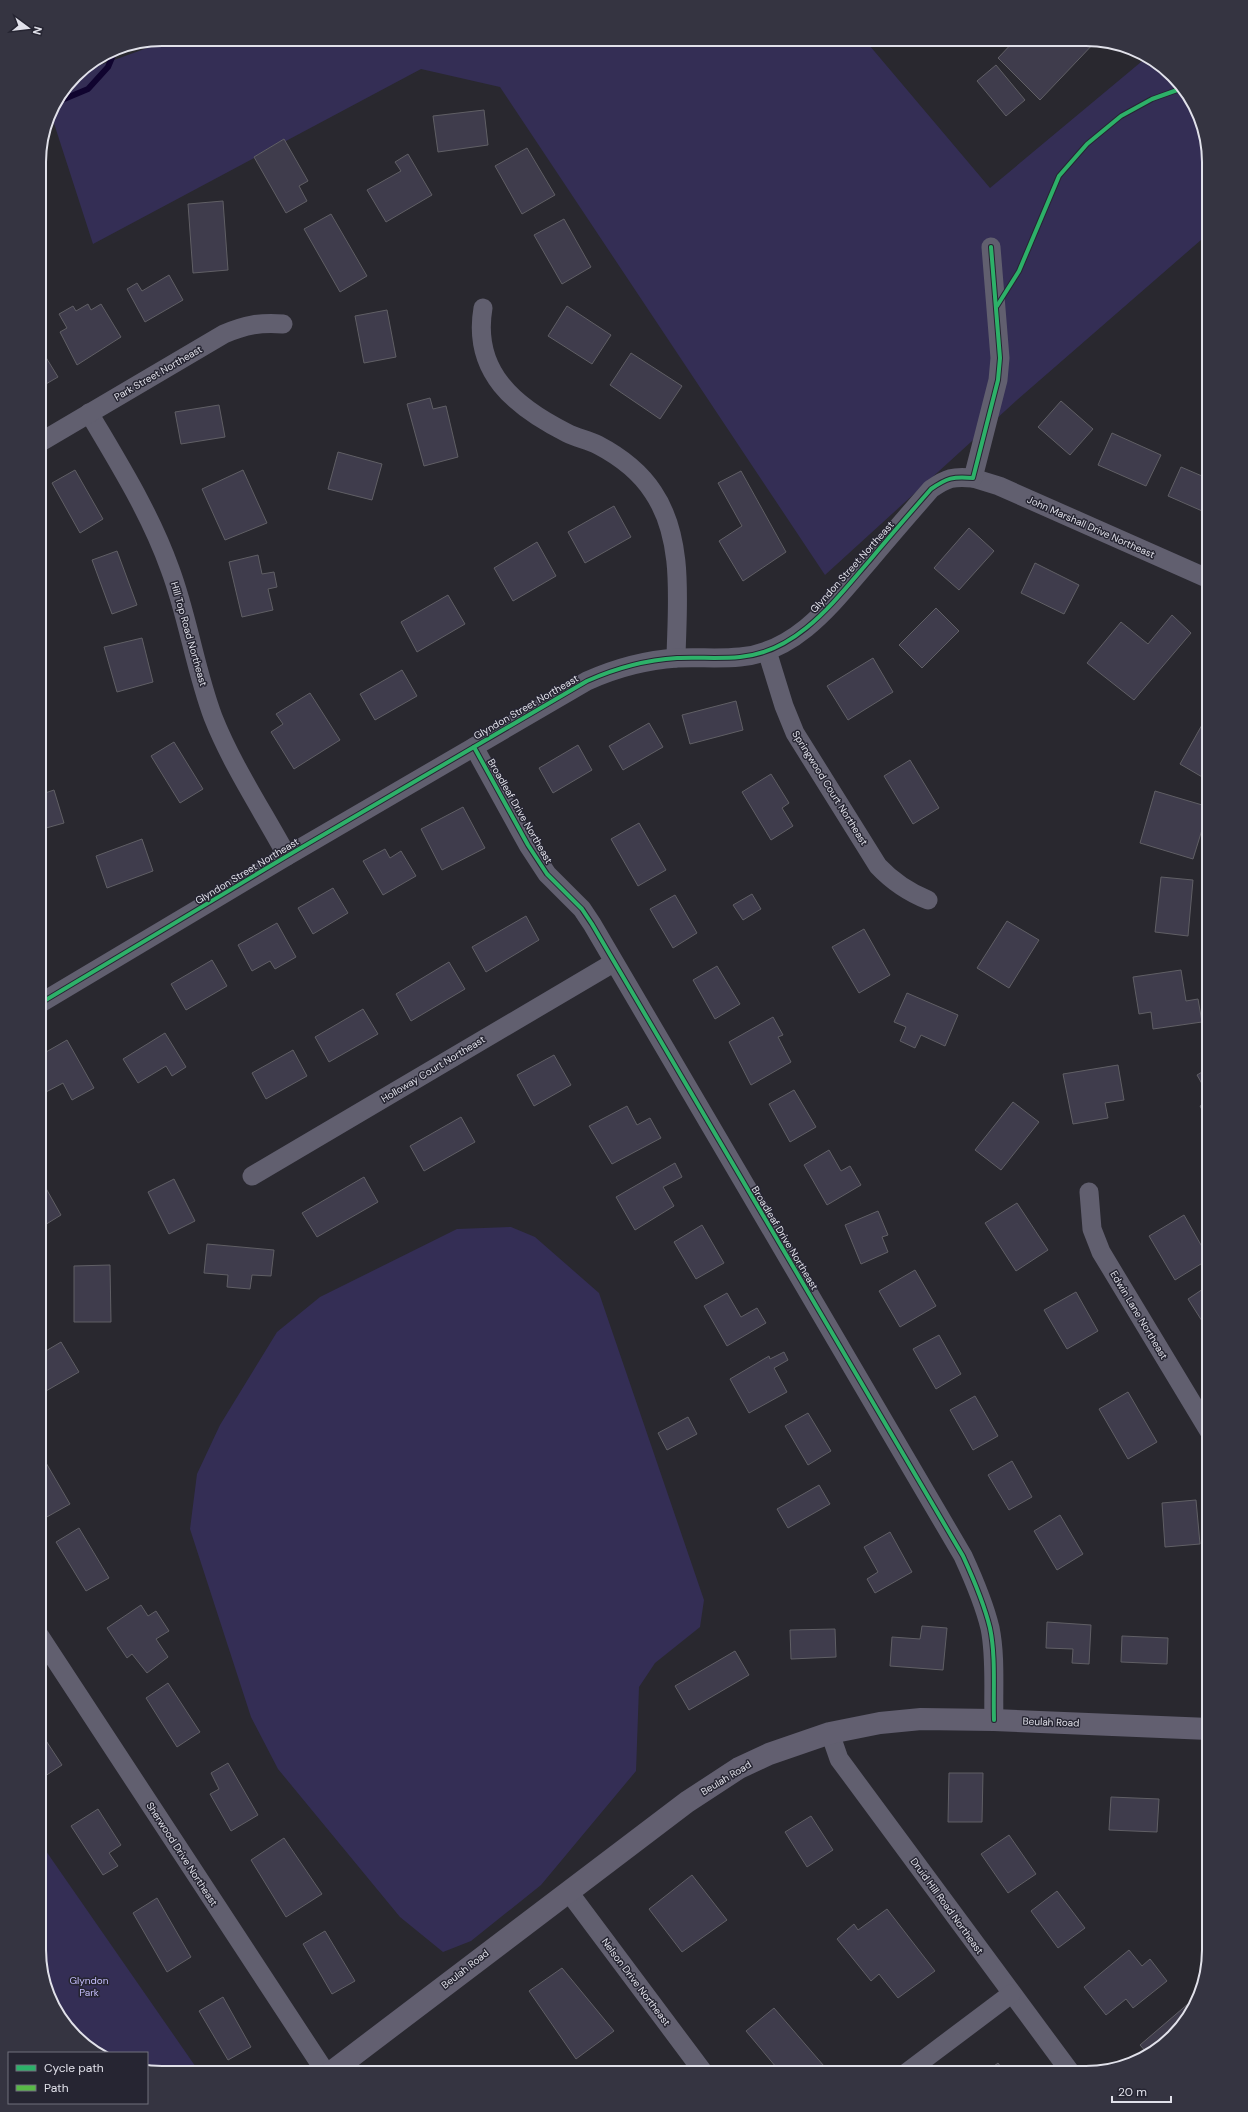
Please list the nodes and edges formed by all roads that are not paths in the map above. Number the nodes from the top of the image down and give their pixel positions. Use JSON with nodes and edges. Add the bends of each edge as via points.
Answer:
{"nodes":[{"id":1,"x":991,"y":247,"type":"dead end"},
{"id":2,"x":484,"y":308,"type":"dead end"},
{"id":3,"x":284,"y":324,"type":"dead end"},
{"id":4,"x":89,"y":414,"type":"junction"},
{"id":5,"x":46,"y":439,"type":"edge"},
{"id":6,"x":973,"y":478,"type":"junction"},
{"id":7,"x":1202,"y":576,"type":"edge"},
{"id":8,"x":767,"y":651,"type":"junction"},
{"id":9,"x":676,"y":658,"type":"junction"},
{"id":10,"x":474,"y":747,"type":"junction"},
{"id":11,"x":287,"y":856,"type":"junction"},
{"id":12,"x":928,"y":900,"type":"dead end"},
{"id":13,"x":613,"y":963,"type":"junction"},
{"id":14,"x":46,"y":1000,"type":"edge"},
{"id":15,"x":252,"y":1176,"type":"dead end"},
{"id":16,"x":1089,"y":1192,"type":"dead end"},
{"id":17,"x":1202,"y":1420,"type":"edge"},
{"id":18,"x":46,"y":1646,"type":"edge"},
{"id":19,"x":994,"y":1720,"type":"junction"},
{"id":20,"x":1202,"y":1729,"type":"edge"},
{"id":21,"x":830,"y":1733,"type":"junction"},
{"id":22,"x":568,"y":1891,"type":"junction"},
{"id":23,"x":1011,"y":1994,"type":"junction"},
{"id":24,"x":321,"y":2066,"type":"edge"},
{"id":25,"x":339,"y":2066,"type":"edge"},
{"id":26,"x":699,"y":2066,"type":"edge"},
{"id":27,"x":915,"y":2066,"type":"edge"},
{"id":28,"x":1067,"y":2066,"type":"edge"}],
"edges":[{"from":1,"to":6,"type":"street","via":[[1000,358],[998,380]]},
{"from":2,"to":9,"type":"street","via":[[482,339],[486,359],[496,379],[513,398],[530,412],[621,459],[653,492],[664,513],[674,555],[677,585]]},
{"from":3,"to":4,"type":"street","name":"Park Street Northeast","via":[[262,322],[242,326],[224,334]]},
{"from":4,"to":5,"type":"street","name":"Park Street Northeast"},
{"from":4,"to":11,"type":"street","name":"Hill Top Road Northeast","via":[[152,524],[180,597],[213,716],[226,747]]},
{"from":6,"to":7,"type":"street","name":"John Marshall Drive Northeast","via":[[999,486]]},
{"from":6,"to":8,"type":"street","name":"Glyndon Street Northeast","via":[[956,476],[931,489],[836,600],[808,627],[790,640]]},
{"from":8,"to":9,"type":"street","name":"Glyndon Street Northeast","via":[[741,657]]},
{"from":8,"to":12,"type":"street","name":"Springwood Court Northeast","via":[[795,733],[878,866],[893,881]]},
{"from":9,"to":10,"type":"street","name":"Glyndon Street Northeast","via":[[639,663],[607,672]]},
{"from":10,"to":11,"type":"street","name":"Glyndon Street Northeast"},
{"from":10,"to":13,"type":"street","name":"Broadleaf Drive Northeast","via":[[528,845],[547,874],[582,909]]},
{"from":11,"to":14,"type":"street","name":"Glyndon Street Northeast"},
{"from":13,"to":15,"type":"street","name":"Holloway Court Northeast"},
{"from":13,"to":19,"type":"street","name":"Broadleaf Drive Northeast","via":[[963,1556],[981,1597],[990,1629]]},
{"from":16,"to":17,"type":"street","name":"Edwin Lane Northeast","via":[[1092,1229],[1100,1252]]},
{"from":18,"to":24,"type":"street","name":"Sherwood Drive Northeast"},
{"from":19,"to":20,"type":"main road","name":"Beulah Road"},
{"from":19,"to":21,"type":"main road","name":"Beulah Road","via":[[921,1719],[880,1722]]},
{"from":21,"to":22,"type":"main road","name":"Beulah Road","via":[[791,1745],[739,1768],[687,1802]]},
{"from":21,"to":23,"type":"street","name":"Druid Hill Road Northeast","via":[[839,1759]]},
{"from":22,"to":25,"type":"main road","name":"Beulah Road"},
{"from":22,"to":26,"type":"street","name":"Nelson Drive Northeast"},
{"from":23,"to":27,"type":"street"},
{"from":23,"to":28,"type":"street","name":"Druid Hill Road Northeast"}]}
